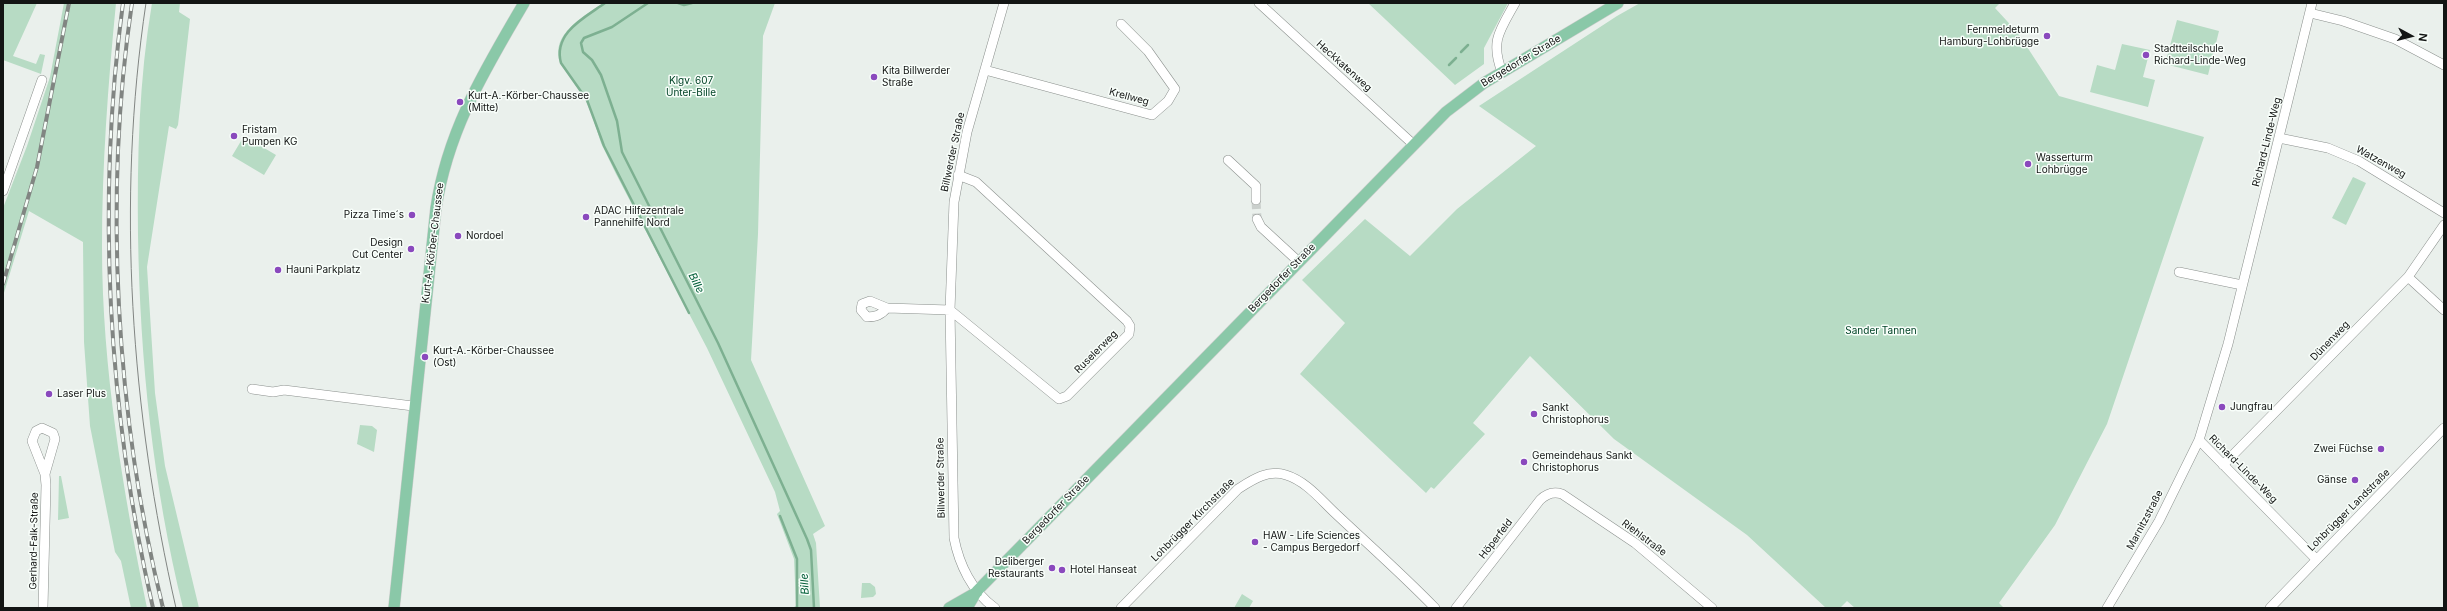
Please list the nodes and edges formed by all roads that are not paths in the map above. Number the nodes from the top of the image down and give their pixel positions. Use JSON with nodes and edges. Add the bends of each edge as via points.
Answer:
{"nodes":[{"id":1,"x":524,"y":3,"type":"edge"},
{"id":2,"x":1004,"y":3,"type":"edge"},
{"id":3,"x":1259,"y":3,"type":"edge"},
{"id":4,"x":1515,"y":3,"type":"edge"},
{"id":5,"x":1618,"y":3,"type":"edge"},
{"id":6,"x":2312,"y":3,"type":"edge"},
{"id":7,"x":2310,"y":13,"type":"junction"},
{"id":8,"x":1121,"y":24,"type":"dead end"},
{"id":9,"x":2444,"y":65,"type":"edge"},
{"id":10,"x":985,"y":70,"type":"junction"},
{"id":11,"x":1502,"y":72,"type":"junction"},
{"id":12,"x":42,"y":80,"type":"dead end"},
{"id":13,"x":2279,"y":138,"type":"junction"},
{"id":14,"x":1414,"y":145,"type":"junction"},
{"id":15,"x":1228,"y":160,"type":"dead end"},
{"id":16,"x":958,"y":175,"type":"junction"},
{"id":17,"x":3,"y":191,"type":"edge"},
{"id":18,"x":1256,"y":200,"type":"tunnel mouth"},
{"id":19,"x":2444,"y":213,"type":"edge"},
{"id":20,"x":1257,"y":219,"type":"tunnel mouth"},
{"id":21,"x":2444,"y":225,"type":"edge"},
{"id":22,"x":1299,"y":262,"type":"junction"},
{"id":23,"x":2179,"y":272,"type":"dead end"},
{"id":24,"x":2408,"y":277,"type":"junction"},
{"id":25,"x":2242,"y":285,"type":"junction"},
{"id":26,"x":887,"y":308,"type":"dead end"},
{"id":27,"x":950,"y":310,"type":"junction"},
{"id":28,"x":2444,"y":310,"type":"edge"},
{"id":29,"x":252,"y":390,"type":"dead end"},
{"id":30,"x":413,"y":406,"type":"junction"},
{"id":31,"x":2444,"y":428,"type":"edge"},
{"id":32,"x":2199,"y":440,"type":"junction"},
{"id":33,"x":2223,"y":465,"type":"junction"},
{"id":34,"x":45,"y":474,"type":"dead end"},
{"id":35,"x":1559,"y":493,"type":"joint"},
{"id":36,"x":2316,"y":560,"type":"junction"},
{"id":37,"x":977,"y":591,"type":"junction"},
{"id":38,"x":43,"y":608,"type":"edge"},
{"id":39,"x":394,"y":608,"type":"edge"},
{"id":40,"x":949,"y":608,"type":"edge"},
{"id":41,"x":967,"y":608,"type":"edge"},
{"id":42,"x":995,"y":608,"type":"edge"},
{"id":43,"x":1121,"y":608,"type":"edge"},
{"id":44,"x":1434,"y":608,"type":"edge"},
{"id":45,"x":1456,"y":608,"type":"edge"},
{"id":46,"x":1712,"y":608,"type":"edge"},
{"id":47,"x":2107,"y":608,"type":"edge"},
{"id":48,"x":2270,"y":608,"type":"edge"}],
"edges":[{"from":1,"to":30,"type":"main road","name":"Kurt-A.-Körber-Chaussee","via":[[475,87],[459,124],[442,178],[436,208]]},
{"from":2,"to":10,"type":"street","name":"Billwerder Straße"},
{"from":3,"to":14,"type":"street","name":"Heckkatenweg"},
{"from":4,"to":11,"type":"street","via":[[1496,42],[1495,54]]},
{"from":5,"to":11,"type":"main road","name":"Bergedorfer Straße"},
{"from":6,"to":7,"type":"street","name":"Richard-Linde-Weg"},
{"from":7,"to":9,"type":"street","via":[[2343,21],[2395,39]]},
{"from":7,"to":13,"type":"street","name":"Richard-Linde-Weg"},
{"from":8,"to":10,"type":"street","name":"Krellweg","via":[[1148,52],[1175,89],[1168,101],[1152,115]]},
{"from":10,"to":16,"type":"street","name":"Billwerder Straße"},
{"from":11,"to":14,"type":"main road","name":"Bergedorfer Straße","via":[[1446,112]]},
{"from":12,"to":17,"type":"street"},
{"from":13,"to":19,"type":"street","name":"Watzenweg","via":[[2328,148],[2359,161]]},
{"from":13,"to":25,"type":"street","name":"Richard-Linde-Weg"},
{"from":14,"to":22,"type":"main road","name":"Bergedorfer Straße"},
{"from":15,"to":18,"type":"street","via":[[1256,186]]},
{"from":16,"to":27,"type":"street","name":"Billwerder Straße","via":[[954,202]]},
{"from":16,"to":27,"type":"street","name":"Ruselerweg","via":[[976,182],[1128,320],[1130,330],[1067,396],[1059,399],[1054,398]]},
{"from":20,"to":22,"type":"street","via":[[1260,226]]},
{"from":21,"to":24,"type":"street","name":"Dünenweg"},
{"from":22,"to":37,"type":"main road","name":"Bergedorfer Straße"},
{"from":23,"to":25,"type":"street"},
{"from":24,"to":28,"type":"street"},
{"from":24,"to":33,"type":"street","name":"Dünenweg"},
{"from":25,"to":32,"type":"street","name":"Richard-Linde-Weg","via":[[2228,344]]},
{"from":26,"to":27,"type":"street"},
{"from":27,"to":37,"type":"street","name":"Billwerder Straße","via":[[952,527],[962,567]]},
{"from":29,"to":30,"type":"street","via":[[295,392]]},
{"from":30,"to":39,"type":"main road","name":"Kurt-A.-Körber-Chaussee"},
{"from":31,"to":36,"type":"street","name":"Lohbrügger Landstraße"},
{"from":32,"to":33,"type":"street","name":"Richard-Linde-Weg"},
{"from":32,"to":47,"type":"street","name":"Marnitzstraße","via":[[2159,520]]},
{"from":33,"to":36,"type":"street","name":"Richard-Linde-Weg"},
{"from":34,"to":38,"type":"street","name":"Gerhard-Falk-Straße"},
{"from":35,"to":45,"type":"street","name":"Höperfeld","via":[[1548,494],[1540,500]]},
{"from":35,"to":46,"type":"street","name":"Riehlstraße","via":[[1635,543]]},
{"from":36,"to":48,"type":"street","name":"Lohbrügger Landstraße"},
{"from":37,"to":40,"type":"main road","name":"Bergedorfer Straße"},
{"from":37,"to":41,"type":"main road","name":"Bergedorfer Straße"},
{"from":37,"to":42,"type":"street"},
{"from":43,"to":44,"type":"street","name":"Lohbrügger Kirchstraße","via":[[1238,489],[1256,477],[1269,474],[1286,475],[1304,484],[1393,565]]}]}
